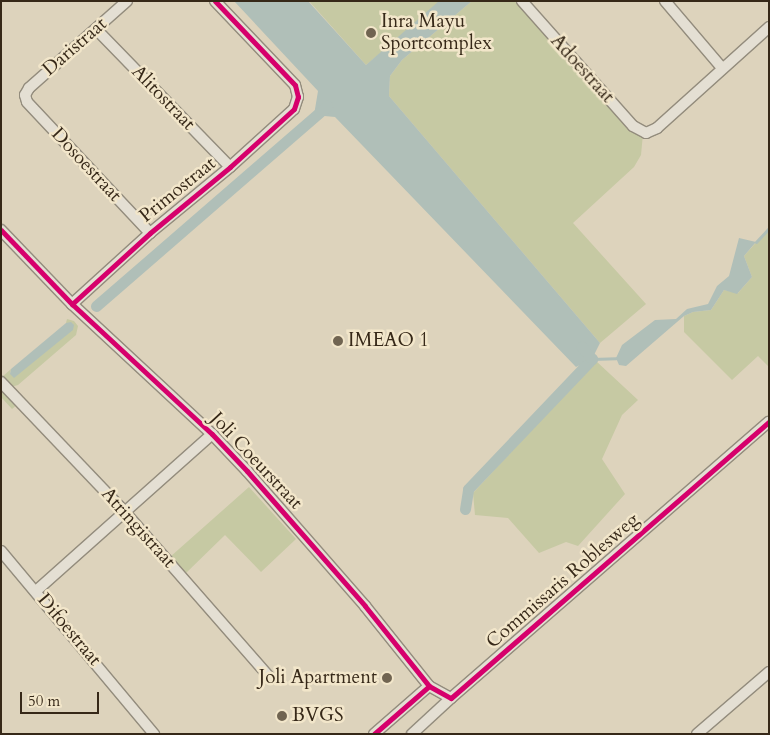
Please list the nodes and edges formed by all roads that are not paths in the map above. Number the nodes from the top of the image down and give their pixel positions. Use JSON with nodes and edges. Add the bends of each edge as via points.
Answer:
{"nodes":[{"id":1,"x":127,"y":1,"type":"edge"},
{"id":2,"x":215,"y":1,"type":"edge"},
{"id":3,"x":522,"y":1,"type":"edge"},
{"id":4,"x":665,"y":1,"type":"edge"},
{"id":5,"x":769,"y":27,"type":"edge"},
{"id":6,"x":96,"y":29,"type":"junction"},
{"id":7,"x":722,"y":68,"type":"junction"},
{"id":8,"x":25,"y":94,"type":"joint"},
{"id":9,"x":230,"y":167,"type":"junction"},
{"id":10,"x":1,"y":230,"type":"edge"},
{"id":11,"x":150,"y":233,"type":"junction"},
{"id":12,"x":72,"y":304,"type":"junction"},
{"id":13,"x":1,"y":382,"type":"edge"},
{"id":14,"x":769,"y":422,"type":"edge"},
{"id":15,"x":212,"y":434,"type":"junction"},
{"id":16,"x":124,"y":511,"type":"junction"},
{"id":17,"x":1,"y":551,"type":"edge"},
{"id":18,"x":36,"y":590,"type":"junction"},
{"id":19,"x":769,"y":672,"type":"edge"},
{"id":20,"x":271,"y":679,"type":"dead end"},
{"id":21,"x":429,"y":686,"type":"junction"},
{"id":22,"x":451,"y":698,"type":"junction"},
{"id":23,"x":154,"y":734,"type":"edge"},
{"id":24,"x":374,"y":734,"type":"edge"},
{"id":25,"x":412,"y":734,"type":"edge"},
{"id":26,"x":697,"y":734,"type":"edge"}],
"edges":[{"from":1,"to":6,"type":"street","name":"Daristraat"},
{"from":2,"to":9,"type":"street","name":"Primostraat","via":[[295,85],[298,97],[294,109]]},
{"from":3,"to":7,"type":"street","name":"Adoestraat","via":[[632,126],[646,134],[657,128]]},
{"from":4,"to":7,"type":"street"},
{"from":5,"to":7,"type":"street"},
{"from":6,"to":8,"type":"street","name":"Daristraat"},
{"from":6,"to":9,"type":"street","name":"Alitostraat"},
{"from":8,"to":11,"type":"street","name":"Dosoestraat","via":[[27,102]]},
{"from":9,"to":11,"type":"street","name":"Primostraat"},
{"from":10,"to":12,"type":"street","name":"Joli Coeurstraat"},
{"from":11,"to":12,"type":"street","name":"Primostraat"},
{"from":12,"to":15,"type":"street","name":"Joli Coeurstraat"},
{"from":13,"to":16,"type":"street","name":"Atringistraat"},
{"from":14,"to":22,"type":"street","name":"Commissaris Roblesweg"},
{"from":15,"to":16,"type":"street"},
{"from":15,"to":21,"type":"street","name":"Joli Coeurstraat","via":[[321,554]]},
{"from":16,"to":18,"type":"street"},
{"from":16,"to":20,"type":"street","name":"Atringistraat"},
{"from":17,"to":18,"type":"street","name":"Difoestraat"},
{"from":18,"to":23,"type":"street","name":"Difoestraat"},
{"from":19,"to":26,"type":"street"},
{"from":21,"to":22,"type":"street"},
{"from":21,"to":24,"type":"street"},
{"from":22,"to":25,"type":"street","name":"Commissaris Roblesweg"}]}
